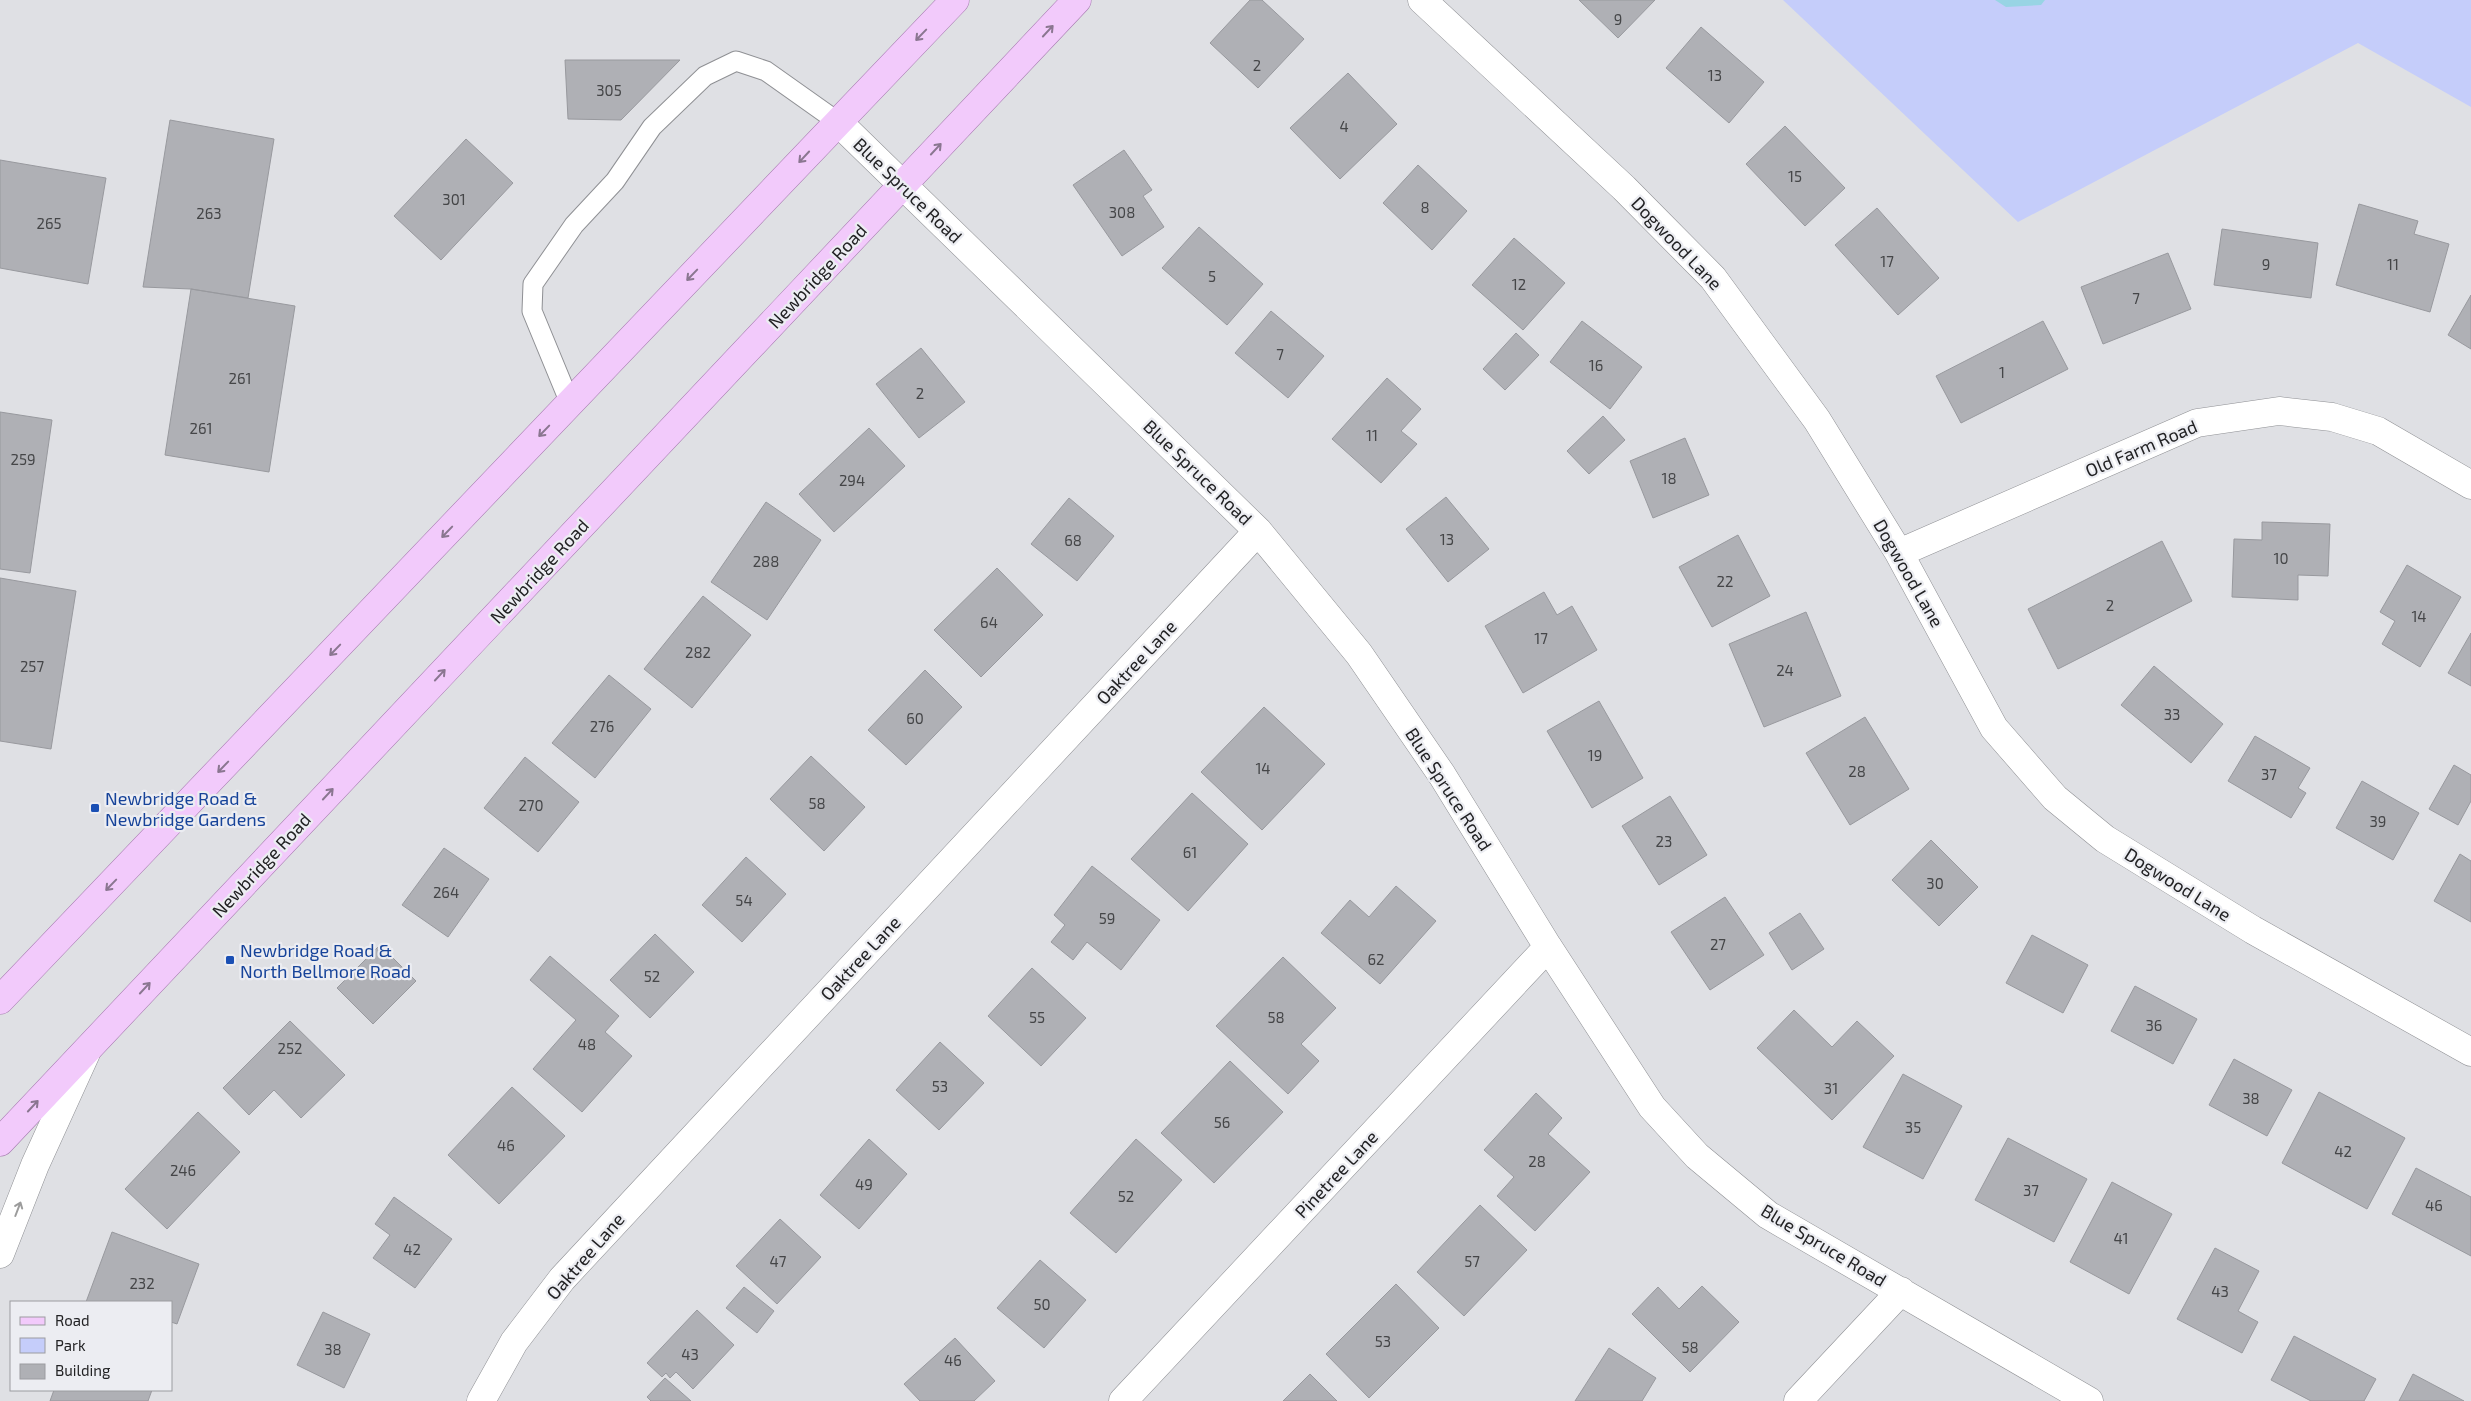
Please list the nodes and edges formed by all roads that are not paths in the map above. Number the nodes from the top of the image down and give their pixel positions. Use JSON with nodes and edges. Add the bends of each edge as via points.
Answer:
{"nodes":[{"id":1,"x":955,"y":0,"type":"edge"},
{"id":2,"x":1077,"y":0,"type":"edge"},
{"id":3,"x":1422,"y":0,"type":"edge"},
{"id":4,"x":838,"y":122,"type":"junction"},
{"id":5,"x":903,"y":185,"type":"junction"},
{"id":6,"x":570,"y":403,"type":"junction"},
{"id":7,"x":2471,"y":485,"type":"edge"},
{"id":8,"x":1258,"y":531,"type":"junction"},
{"id":9,"x":1899,"y":553,"type":"junction"},
{"id":10,"x":1548,"y":947,"type":"junction"},
{"id":11,"x":0,"y":1000,"type":"edge"},
{"id":12,"x":88,"y":1048,"type":"junction"},
{"id":13,"x":2471,"y":1052,"type":"edge"},
{"id":14,"x":0,"y":1142,"type":"edge"},
{"id":15,"x":0,"y":1254,"type":"edge"},
{"id":16,"x":1901,"y":1291,"type":"junction"},
{"id":17,"x":481,"y":1401,"type":"edge"},
{"id":18,"x":1123,"y":1401,"type":"edge"},
{"id":19,"x":1798,"y":1401,"type":"edge"},
{"id":20,"x":2089,"y":1401,"type":"edge"}],
"edges":[{"from":1,"to":4,"type":"main road","one_way":true},
{"from":5,"to":2,"type":"main road","name":"Newbridge Road","one_way":true},
{"from":3,"to":9,"type":"street","name":"Dogwood Lane","via":[[1624,188],[1713,278],[1818,420]]},
{"from":4,"to":5,"type":"street","name":"Blue Spruce Road"},
{"from":4,"to":6,"type":"main road","one_way":true},
{"from":4,"to":6,"type":"lane","via":[[766,70],[736,61],[705,76],[652,127],[615,181],[574,225],[533,284],[532,311]]},
{"from":5,"to":8,"type":"street","name":"Blue Spruce Road"},
{"from":12,"to":5,"type":"main road","name":"Newbridge Road","one_way":true},
{"from":6,"to":11,"type":"main road","one_way":true},
{"from":7,"to":9,"type":"street","name":"Old Farm Road","via":[[2378,431],[2332,417],[2279,411],[2197,423]]},
{"from":8,"to":10,"type":"street","name":"Blue Spruce Road","via":[[1359,654],[1442,774]]},
{"from":8,"to":17,"type":"street","name":"Oaktree Lane","via":[[562,1278],[514,1342]]},
{"from":9,"to":13,"type":"street","name":"Dogwood Lane","via":[[1994,728],[2055,798],[2105,839],[2245,925]]},
{"from":10,"to":16,"type":"street","name":"Blue Spruce Road","via":[[1652,1107],[1697,1156],[1768,1215]]},
{"from":10,"to":18,"type":"street","name":"Pinetree Lane"},
{"from":14,"to":12,"type":"main road","name":"Newbridge Road","one_way":true},
{"from":15,"to":12,"type":"street","one_way":true,"via":[[35,1165]]},
{"from":16,"to":19,"type":"street"},
{"from":16,"to":20,"type":"street","name":"Blue Spruce Road"}]}
